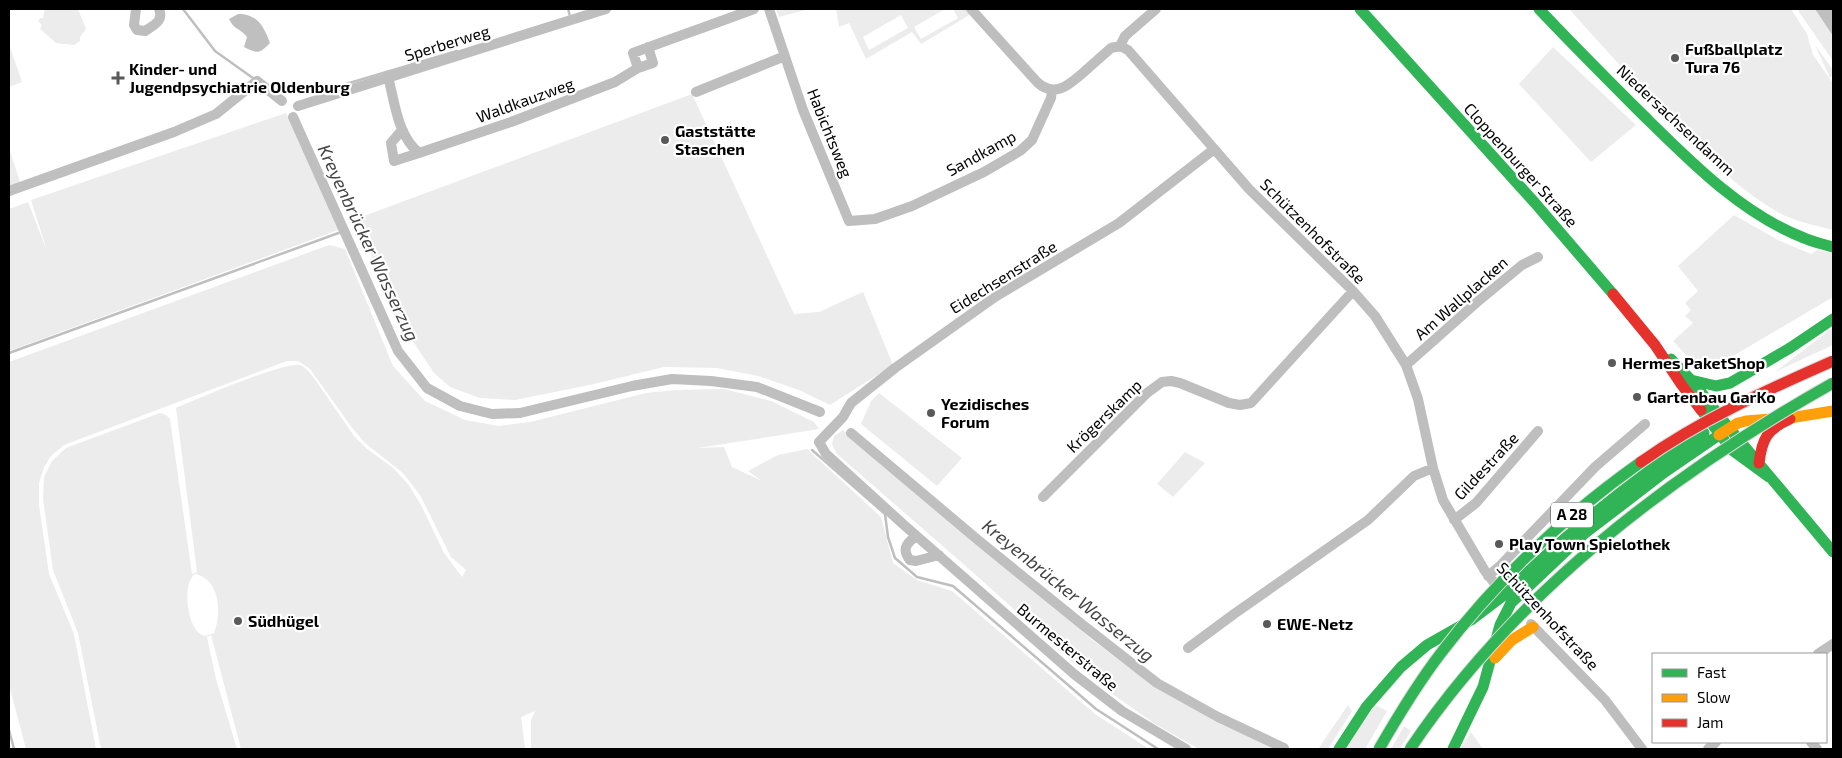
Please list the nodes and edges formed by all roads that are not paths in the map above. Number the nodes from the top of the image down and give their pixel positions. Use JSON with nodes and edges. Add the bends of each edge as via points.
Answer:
{"nodes":[{"id":1,"x":136,"y":9,"type":"edge"},
{"id":2,"x":159,"y":9,"type":"edge"},
{"id":3,"x":606,"y":9,"type":"edge"},
{"id":4,"x":754,"y":9,"type":"edge"},
{"id":5,"x":769,"y":9,"type":"edge"},
{"id":6,"x":971,"y":9,"type":"edge"},
{"id":7,"x":1154,"y":9,"type":"edge"},
{"id":8,"x":1360,"y":9,"type":"edge"},
{"id":9,"x":1539,"y":9,"type":"edge"},
{"id":10,"x":1120,"y":46,"type":"junction"},
{"id":11,"x":648,"y":47,"type":"junction"},
{"id":12,"x":785,"y":56,"type":"junction"},
{"id":13,"x":638,"y":68,"type":"junction"},
{"id":14,"x":388,"y":77,"type":"junction"},
{"id":15,"x":1052,"y":90,"type":"junction"},
{"id":16,"x":696,"y":92,"type":"dead end"},
{"id":17,"x":298,"y":106,"type":"dead end"},
{"id":18,"x":402,"y":130,"type":"junction"},
{"id":19,"x":1213,"y":150,"type":"junction"},
{"id":20,"x":419,"y":153,"type":"junction"},
{"id":21,"x":849,"y":221,"type":"joint"},
{"id":22,"x":1833,"y":247,"type":"edge"},
{"id":23,"x":1538,"y":257,"type":"dead end"},
{"id":24,"x":1353,"y":291,"type":"junction"},
{"id":25,"x":1833,"y":319,"type":"edge"},
{"id":26,"x":1655,"y":345,"type":"junction"},
{"id":27,"x":1790,"y":348,"type":"junction"},
{"id":28,"x":1833,"y":360,"type":"edge"},
{"id":29,"x":1406,"y":365,"type":"junction"},
{"id":30,"x":1691,"y":380,"type":"junction"},
{"id":31,"x":1833,"y":383,"type":"edge"},
{"id":32,"x":1833,"y":411,"type":"edge"},
{"id":33,"x":1796,"y":417,"type":"junction"},
{"id":34,"x":1645,"y":424,"type":"dead end"},
{"id":35,"x":1721,"y":428,"type":"junction"},
{"id":36,"x":1538,"y":431,"type":"dead end"},
{"id":37,"x":819,"y":442,"type":"joint"},
{"id":38,"x":1759,"y":463,"type":"junction"},
{"id":39,"x":1433,"y":468,"type":"junction"},
{"id":40,"x":1769,"y":477,"type":"junction"},
{"id":41,"x":1043,"y":497,"type":"dead end"},
{"id":42,"x":1454,"y":520,"type":"junction"},
{"id":43,"x":916,"y":536,"type":"junction"},
{"id":44,"x":1833,"y":552,"type":"edge"},
{"id":45,"x":940,"y":555,"type":"junction"},
{"id":46,"x":1488,"y":576,"type":"junction"},
{"id":47,"x":1507,"y":599,"type":"junction"},
{"id":48,"x":1534,"y":627,"type":"junction"},
{"id":49,"x":1833,"y":644,"type":"edge"},
{"id":50,"x":1188,"y":648,"type":"dead end"},
{"id":51,"x":1820,"y":653,"type":"edge"},
{"id":52,"x":1490,"y":665,"type":"junction"},
{"id":53,"x":1186,"y":749,"type":"edge"},
{"id":54,"x":1339,"y":749,"type":"edge"},
{"id":55,"x":1379,"y":749,"type":"edge"},
{"id":56,"x":1410,"y":749,"type":"edge"},
{"id":57,"x":1453,"y":749,"type":"edge"},
{"id":58,"x":1642,"y":749,"type":"edge"}],
"edges":[{"from":1,"to":2,"type":"street","via":[[134,25],[137,30],[145,31],[159,21]]},
{"from":3,"to":14,"type":"street","name":"Sperberweg"},
{"from":4,"to":11,"type":"street"},
{"from":5,"to":12,"type":"street","name":"Habichtsweg"},
{"from":6,"to":15,"type":"street","via":[[1044,88]]},
{"from":7,"to":10,"type":"street","via":[[1125,36]]},
{"from":8,"to":26,"type":"main road","name":"Cloppenburger Straße","via":[[1535,203]]},
{"from":9,"to":22,"type":"main road","name":"Niedersachsendamm","via":[[1697,166],[1758,214],[1787,231]]},
{"from":10,"to":15,"type":"street","via":[[1112,48],[1067,86]]},
{"from":10,"to":19,"type":"street","name":"Schützenhofstraße","via":[[1128,50]]},
{"from":11,"to":13,"type":"street","via":[[633,53]]},
{"from":11,"to":13,"type":"street","name":"Waldkauzweg","via":[[653,63]]},
{"from":12,"to":16,"type":"street"},
{"from":12,"to":21,"type":"street","name":"Habichtsweg","via":[[803,110]]},
{"from":13,"to":20,"type":"street","name":"Waldkauzweg","via":[[615,82]]},
{"from":14,"to":17,"type":"street","name":"Sperberweg"},
{"from":14,"to":18,"type":"street"},
{"from":15,"to":21,"type":"street","name":"Sandkamp","via":[[1032,140],[1020,151],[912,206],[875,219]]},
{"from":18,"to":20,"type":"street"},
{"from":18,"to":20,"type":"street","name":"Waldkauzweg","via":[[391,143],[394,161]]},
{"from":19,"to":24,"type":"street","name":"Schützenhofstraße","via":[[1268,210]]},
{"from":19,"to":37,"type":"street","name":"Eidechsenstraße","via":[[1119,223],[995,297],[895,368],[851,403],[843,417]]},
{"from":23,"to":29,"type":"street","name":"Am Wallplacken","via":[[1522,265]]},
{"from":24,"to":29,"type":"street","name":"Schützenhofstraße","via":[[1375,316]]},
{"from":24,"to":41,"type":"street","name":"Krögerskamp","via":[[1251,403],[1229,404],[1180,383],[1162,382],[1147,393]]},
{"from":25,"to":27,"type":"main road"},
{"from":26,"to":30,"type":"main road","name":"Cloppenburger Straße"},
{"from":26,"to":35,"type":"main road","name":"Cloppenburger Straße"},
{"from":27,"to":30,"type":"main road","via":[[1722,385]]},
{"from":27,"to":35,"type":"main road"},
{"from":28,"to":55,"type":"main road","number":"A 28","bridge":true,"via":[[1696,427],[1622,475],[1551,532],[1494,590],[1447,645]]},
{"from":29,"to":39,"type":"street","name":"Schützenhofstraße","via":[[1418,399]]},
{"from":30,"to":35,"type":"main road","name":"Cloppenburger Straße"},
{"from":31,"to":56,"type":"main road","number":"A 28","bridge":true,"via":[[1740,438],[1675,482],[1578,560],[1498,639],[1453,691]]},
{"from":32,"to":33,"type":"main road"},
{"from":33,"to":35,"type":"main road","via":[[1746,421]]},
{"from":33,"to":38,"type":"main road","via":[[1770,429],[1762,443]]},
{"from":34,"to":46,"type":"street","via":[[1595,467]]},
{"from":35,"to":38,"type":"main road","name":"Cloppenburger Straße"},
{"from":35,"to":40,"type":"main road","name":"Cloppenburger Straße","via":[[1740,457]]},
{"from":35,"to":47,"type":"main road","via":[[1648,470],[1588,516]]},
{"from":36,"to":42,"type":"street","name":"Gildestraße","via":[[1476,503]]},
{"from":37,"to":43,"type":"street","name":"Burmesterstraße","via":[[826,454]]},
{"from":38,"to":40,"type":"main road","name":"Cloppenburger Straße"},
{"from":39,"to":42,"type":"street","name":"Schützenhofstraße","via":[[1443,500]]},
{"from":39,"to":50,"type":"street","via":[[1414,476],[1368,520]]},
{"from":40,"to":44,"type":"main road","name":"Cloppenburger Straße"},
{"from":42,"to":46,"type":"street","name":"Schützenhofstraße"},
{"from":43,"to":45,"type":"street","name":"Burmesterstraße"},
{"from":43,"to":45,"type":"street","via":[[905,549],[910,560]]},
{"from":45,"to":53,"type":"street","name":"Burmesterstraße","via":[[1074,674],[1122,711]]},
{"from":46,"to":47,"type":"street","name":"Schützenhofstraße"},
{"from":47,"to":48,"type":"street","name":"Schützenhofstraße"},
{"from":47,"to":52,"type":"main road"},
{"from":47,"to":54,"type":"main road","via":[[1439,637],[1409,660],[1356,720]]},
{"from":48,"to":52,"type":"main road","via":[[1502,646]]},
{"from":48,"to":58,"type":"street","name":"Schützenhofstraße","via":[[1605,700]]},
{"from":49,"to":51,"type":"street"},
{"from":52,"to":57,"type":"main road"}]}
